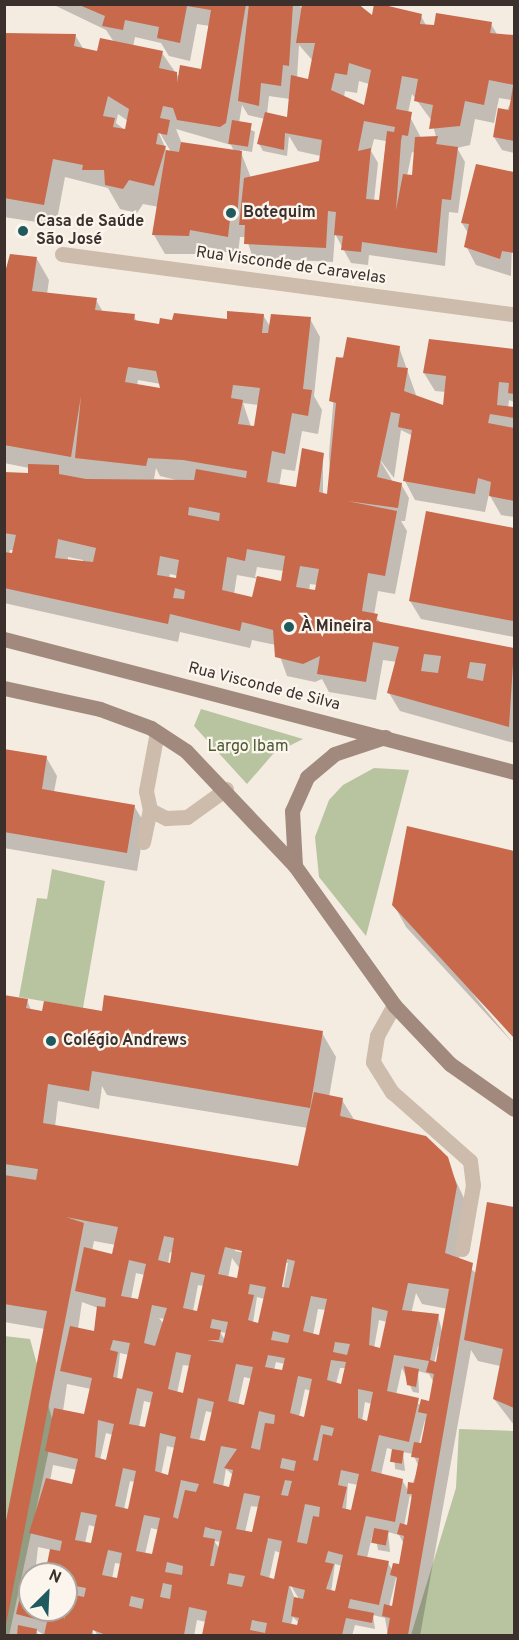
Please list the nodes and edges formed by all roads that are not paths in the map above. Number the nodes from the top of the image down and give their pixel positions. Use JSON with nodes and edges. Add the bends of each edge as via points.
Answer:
{"nodes":[{"id":1,"x":62,"y":254,"type":"dead end"},
{"id":2,"x":514,"y":314,"type":"edge"},
{"id":3,"x":4,"y":639,"type":"edge"},
{"id":4,"x":4,"y":687,"type":"edge"},
{"id":5,"x":157,"y":732,"type":"junction"},
{"id":6,"x":388,"y":736,"type":"junction"},
{"id":7,"x":514,"y":772,"type":"edge"},
{"id":8,"x":226,"y":789,"type":"junction"},
{"id":9,"x":150,"y":810,"type":"junction"},
{"id":10,"x":143,"y":842,"type":"dead end"},
{"id":11,"x":295,"y":866,"type":"junction"},
{"id":12,"x":394,"y":1005,"type":"junction"},
{"id":13,"x":514,"y":1109,"type":"edge"},
{"id":14,"x":462,"y":1249,"type":"dead end"}],
"edges":[{"from":1,"to":2,"type":"street","name":"Rua Visconde de Caravelas"},
{"from":3,"to":6,"type":"main road","name":"Rua Visconde de Silva"},
{"from":4,"to":5,"type":"main road","via":[[100,709]]},
{"from":5,"to":8,"type":"main road","via":[[186,750]]},
{"from":5,"to":9,"type":"street","via":[[146,791]]},
{"from":6,"to":7,"type":"main road","name":"Rua Visconde de Silva"},
{"from":6,"to":11,"type":"main road","via":[[334,754],[303,783],[292,811]]},
{"from":8,"to":9,"type":"street","via":[[186,817],[166,818]]},
{"from":8,"to":11,"type":"main road"},
{"from":9,"to":10,"type":"street"},
{"from":11,"to":12,"type":"main road"},
{"from":12,"to":13,"type":"main road","via":[[450,1064]]},
{"from":12,"to":14,"type":"street","via":[[377,1036],[373,1062],[392,1092],[470,1161],[473,1185]]}]}
